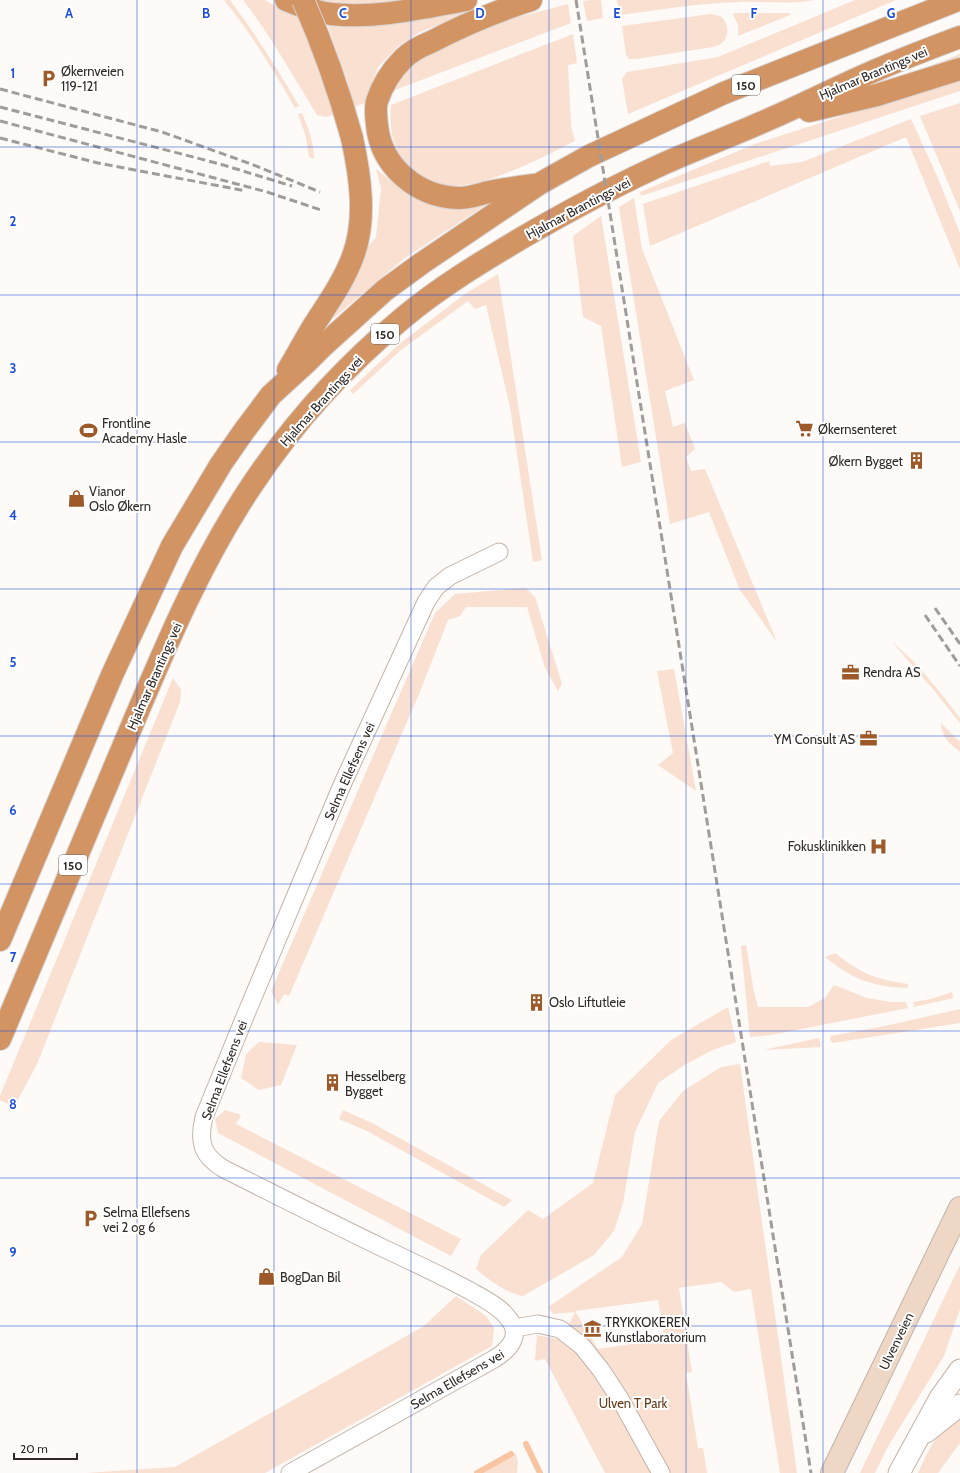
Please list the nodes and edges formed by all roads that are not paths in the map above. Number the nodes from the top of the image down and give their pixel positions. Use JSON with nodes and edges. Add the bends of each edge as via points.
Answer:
{"nodes":[{"id":1,"x":286,"y":0,"type":"edge"},
{"id":2,"x":303,"y":0,"type":"edge"},
{"id":3,"x":466,"y":0,"type":"edge"},
{"id":4,"x":531,"y":0,"type":"edge"},
{"id":5,"x":958,"y":0,"type":"edge"},
{"id":6,"x":960,"y":37,"type":"edge"},
{"id":7,"x":960,"y":69,"type":"edge"},
{"id":8,"x":761,"y":123,"type":"junction"},
{"id":9,"x":539,"y":184,"type":"junction"},
{"id":10,"x":271,"y":395,"type":"junction"},
{"id":11,"x":499,"y":552,"type":"dead end"},
{"id":12,"x":0,"y":940,"type":"edge"},
{"id":13,"x":0,"y":1039,"type":"edge"},
{"id":14,"x":960,"y":1208,"type":"edge"},
{"id":15,"x":514,"y":1328,"type":"junction"},
{"id":16,"x":960,"y":1370,"type":"edge"},
{"id":17,"x":960,"y":1405,"type":"edge"},
{"id":18,"x":918,"y":1438,"type":"junction"},
{"id":19,"x":290,"y":1473,"type":"edge"},
{"id":20,"x":661,"y":1473,"type":"edge"},
{"id":21,"x":832,"y":1473,"type":"edge"},
{"id":22,"x":899,"y":1473,"type":"edge"}],
"edges":[{"from":1,"to":3,"type":"highway","via":[[308,9],[351,15],[390,13]]},
{"from":2,"to":10,"type":"highway","bridge":true,"via":[[327,57],[352,138],[360,185],[358,233],[353,255],[342,281]]},
{"from":4,"to":9,"type":"highway","via":[[445,34],[404,58],[393,71],[377,101],[376,118],[378,136],[385,154],[406,179],[420,189],[460,198]]},
{"from":5,"to":9,"type":"highway","number":"150","via":[[724,93],[590,156]]},
{"from":6,"to":8,"type":"highway","name":"Hjalmar Brantings vei","number":"150","via":[[868,73]]},
{"from":7,"to":8,"type":"highway","via":[[877,95]]},
{"from":8,"to":13,"type":"highway","name":"Hjalmar Brantings vei","number":"150","via":[[610,189],[481,262],[405,316],[347,368],[300,421],[252,485],[204,568],[147,690]]},
{"from":9,"to":10,"type":"highway","number":"150","via":[[385,290]]},
{"from":10,"to":12,"type":"highway","number":"150","via":[[221,464],[172,546],[112,675]]},
{"from":11,"to":15,"type":"street","name":"Selma Ellefsens vei","via":[[450,576],[436,587],[426,602],[336,799],[204,1117],[201,1133],[203,1148],[215,1164],[451,1280],[491,1303],[509,1318]]},
{"from":14,"to":21,"type":"main road","name":"Ulvenveien"},
{"from":15,"to":19,"type":"street","name":"Selma Ellefsens vei","via":[[513,1340],[504,1353]]},
{"from":15,"to":20,"type":"street","via":[[538,1324],[560,1329],[582,1346],[620,1399]]},
{"from":16,"to":18,"type":"street","via":[[940,1398]]},
{"from":17,"to":18,"type":"street"},
{"from":18,"to":22,"type":"street"}]}
